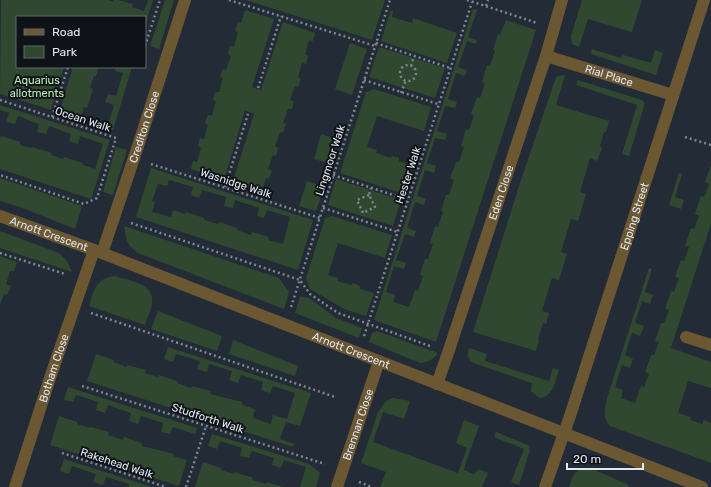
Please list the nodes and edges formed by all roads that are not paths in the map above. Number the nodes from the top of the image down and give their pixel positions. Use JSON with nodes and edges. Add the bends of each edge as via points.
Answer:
{"nodes":[{"id":1,"x":185,"y":0,"type":"edge"},
{"id":2,"x":562,"y":0,"type":"edge"},
{"id":3,"x":704,"y":0,"type":"edge"},
{"id":4,"x":546,"y":56,"type":"junction"},
{"id":5,"x":673,"y":95,"type":"junction"},
{"id":6,"x":0,"y":216,"type":"edge"},
{"id":7,"x":98,"y":251,"type":"junction"},
{"id":8,"x":686,"y":337,"type":"dead end"},
{"id":9,"x":711,"y":345,"type":"edge"},
{"id":10,"x":379,"y":362,"type":"junction"},
{"id":11,"x":436,"y":384,"type":"junction"},
{"id":12,"x":564,"y":432,"type":"junction"},
{"id":13,"x":15,"y":487,"type":"edge"},
{"id":14,"x":337,"y":487,"type":"edge"},
{"id":15,"x":545,"y":487,"type":"edge"},
{"id":16,"x":702,"y":487,"type":"edge"}],
"edges":[{"from":1,"to":7,"type":"street","name":"Crediton Close","via":[[138,146]]},
{"from":2,"to":4,"type":"street","name":"Eden Close"},
{"from":3,"to":5,"type":"street","name":"Epping Street"},
{"from":4,"to":5,"type":"street","name":"Rial Place"},
{"from":4,"to":11,"type":"street","name":"Eden Close"},
{"from":5,"to":12,"type":"street","name":"Epping Street"},
{"from":6,"to":7,"type":"street","name":"Arnott Crescent"},
{"from":7,"to":10,"type":"street","name":"Arnott Crescent"},
{"from":7,"to":13,"type":"street","name":"Botham Close","via":[[51,375]]},
{"from":8,"to":9,"type":"street"},
{"from":10,"to":11,"type":"street","name":"Arnott Crescent"},
{"from":10,"to":14,"type":"street","name":"Brennan Close"},
{"from":11,"to":12,"type":"street","name":"Arnott Crescent"},
{"from":12,"to":15,"type":"street","name":"Epping Street"},
{"from":12,"to":16,"type":"street","name":"Arnott Crescent"}]}
